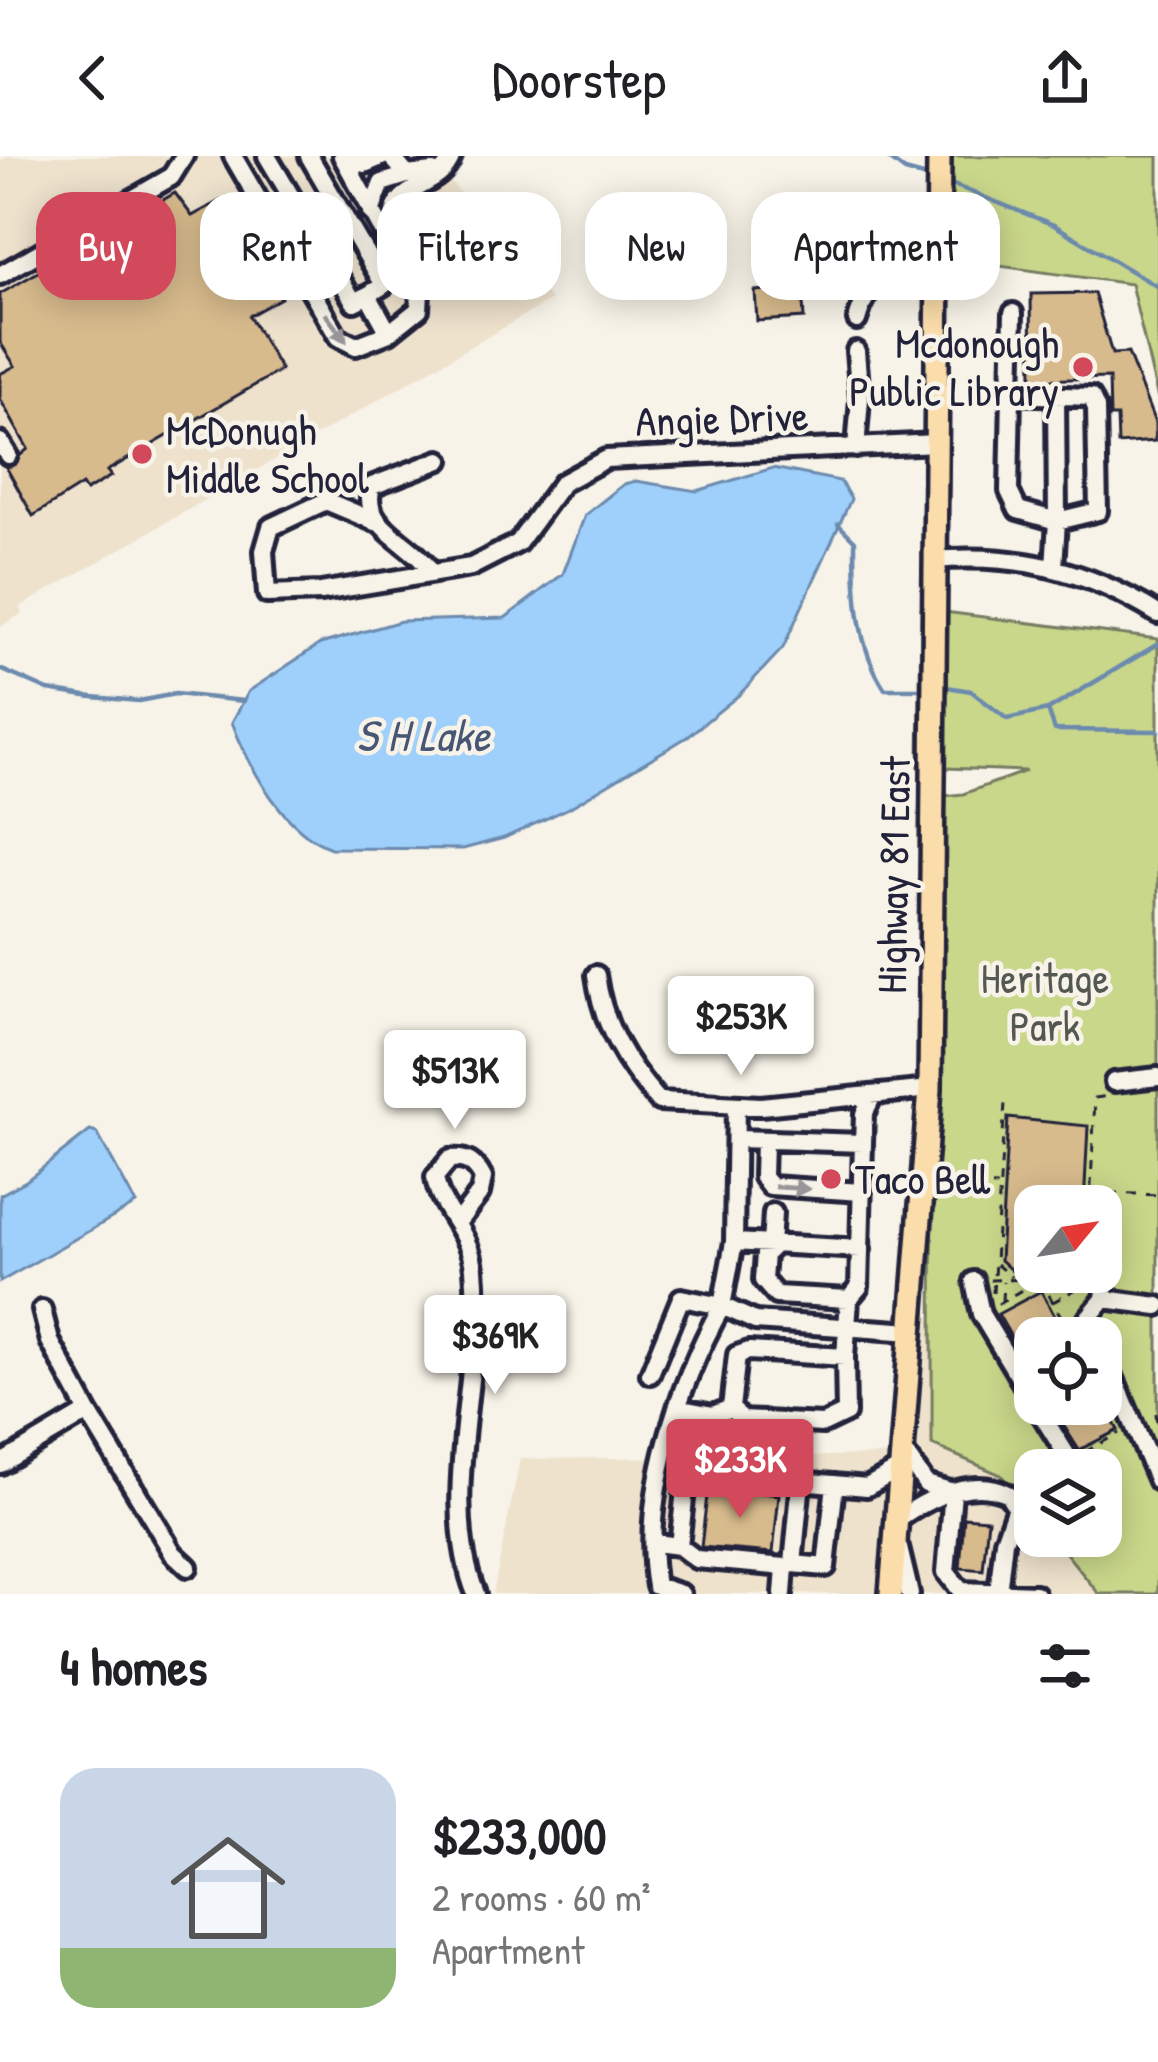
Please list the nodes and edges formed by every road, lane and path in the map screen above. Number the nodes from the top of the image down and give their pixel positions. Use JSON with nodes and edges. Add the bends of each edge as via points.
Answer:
{"nodes":[{"id":1,"x":184,"y":156,"type":"edge"},
{"id":2,"x":233,"y":156,"type":"edge"},
{"id":3,"x":267,"y":156,"type":"edge"},
{"id":4,"x":309,"y":156,"type":"edge"},
{"id":5,"x":343,"y":156,"type":"edge"},
{"id":6,"x":388,"y":156,"type":"edge"},
{"id":7,"x":447,"y":156,"type":"edge"},
{"id":8,"x":939,"y":156,"type":"edge"},
{"id":9,"x":407,"y":175,"type":"junction"},
{"id":10,"x":409,"y":192,"type":"edge"},
{"id":11,"x":939,"y":192,"type":"edge"},
{"id":12,"x":371,"y":212,"type":"junction"},
{"id":13,"x":377,"y":221,"type":"edge"},
{"id":14,"x":0,"y":275,"type":"edge"},
{"id":15,"x":368,"y":295,"type":"junction"},
{"id":16,"x":420,"y":300,"type":"edge"},
{"id":17,"x":863,"y":300,"type":"edge"},
{"id":18,"x":938,"y":300,"type":"edge"},
{"id":19,"x":1013,"y":314,"type":"dead end"},
{"id":20,"x":857,"y":320,"type":"dead end"},
{"id":21,"x":389,"y":333,"type":"junction"},
{"id":22,"x":856,"y":351,"type":"dead end"},
{"id":23,"x":1011,"y":394,"type":"junction"},
{"id":24,"x":1056,"y":396,"type":"junction"},
{"id":25,"x":937,"y":443,"type":"junction"},
{"id":26,"x":856,"y":448,"type":"junction"},
{"id":27,"x":440,"y":460,"type":"dead end"},
{"id":28,"x":1057,"y":521,"type":"junction"},
{"id":29,"x":376,"y":522,"type":"junction"},
{"id":30,"x":934,"y":560,"type":"junction"},
{"id":31,"x":1054,"y":568,"type":"junction"},
{"id":32,"x":430,"y":572,"type":"junction"},
{"id":33,"x":1158,"y":614,"type":"edge"},
{"id":34,"x":596,"y":975,"type":"dead end"},
{"id":35,"x":1158,"y":1077,"type":"edge"},
{"id":36,"x":1114,"y":1082,"type":"dead end"},
{"id":37,"x":930,"y":1089,"type":"junction"},
{"id":38,"x":873,"y":1095,"type":"junction"},
{"id":39,"x":851,"y":1097,"type":"junction"},
{"id":40,"x":1095,"y":1097,"type":"dead end"},
{"id":41,"x":1005,"y":1103,"type":"dead end"},
{"id":42,"x":736,"y":1105,"type":"junction"},
{"id":43,"x":864,"y":1114,"type":"junction"},
{"id":44,"x":738,"y":1139,"type":"junction"},
{"id":45,"x":764,"y":1140,"type":"junction"},
{"id":46,"x":863,"y":1143,"type":"junction"},
{"id":47,"x":974,"y":1185,"type":"dead end"},
{"id":48,"x":1090,"y":1185,"type":"edge"},
{"id":49,"x":999,"y":1186,"type":"junction"},
{"id":50,"x":862,"y":1192,"type":"junction"},
{"id":51,"x":1122,"y":1193,"type":"edge"},
{"id":52,"x":1158,"y":1195,"type":"edge"},
{"id":53,"x":773,"y":1213,"type":"dead end"},
{"id":54,"x":460,"y":1220,"type":"dead end"},
{"id":55,"x":734,"y":1242,"type":"junction"},
{"id":56,"x":772,"y":1245,"type":"junction"},
{"id":57,"x":861,"y":1249,"type":"junction"},
{"id":58,"x":994,"y":1263,"type":"junction"},
{"id":59,"x":1014,"y":1279,"type":"edge"},
{"id":60,"x":993,"y":1280,"type":"junction"},
{"id":61,"x":1003,"y":1280,"type":"junction"},
{"id":62,"x":1014,"y":1280,"type":"edge"},
{"id":63,"x":974,"y":1281,"type":"dead end"},
{"id":64,"x":1016,"y":1293,"type":"edge"},
{"id":65,"x":1048,"y":1293,"type":"edge"},
{"id":66,"x":1059,"y":1293,"type":"edge"},
{"id":67,"x":1070,"y":1293,"type":"edge"},
{"id":68,"x":1061,"y":1297,"type":"junction"},
{"id":69,"x":849,"y":1299,"type":"junction"},
{"id":70,"x":1002,"y":1301,"type":"junction"},
{"id":71,"x":1053,"y":1302,"type":"junction"},
{"id":72,"x":722,"y":1306,"type":"junction"},
{"id":73,"x":1158,"y":1306,"type":"edge"},
{"id":74,"x":42,"y":1310,"type":"dead end"},
{"id":75,"x":1061,"y":1317,"type":"edge"},
{"id":76,"x":1089,"y":1317,"type":"edge"},
{"id":77,"x":850,"y":1324,"type":"junction"},
{"id":78,"x":914,"y":1326,"type":"junction"},
{"id":79,"x":845,"y":1357,"type":"junction"},
{"id":80,"x":1014,"y":1369,"type":"edge"},
{"id":81,"x":650,"y":1374,"type":"dead end"},
{"id":82,"x":1122,"y":1397,"type":"edge"},
{"id":83,"x":677,"y":1408,"type":"junction"},
{"id":84,"x":731,"y":1408,"type":"junction"},
{"id":85,"x":88,"y":1412,"type":"junction"},
{"id":86,"x":1156,"y":1413,"type":"edge"},
{"id":87,"x":1125,"y":1430,"type":"dead end"},
{"id":88,"x":1158,"y":1437,"type":"edge"},
{"id":89,"x":1096,"y":1449,"type":"edge"},
{"id":90,"x":904,"y":1460,"type":"junction"},
{"id":91,"x":0,"y":1464,"type":"edge"},
{"id":92,"x":801,"y":1481,"type":"junction"},
{"id":93,"x":1158,"y":1481,"type":"edge"},
{"id":94,"x":835,"y":1484,"type":"junction"},
{"id":95,"x":953,"y":1492,"type":"junction"},
{"id":96,"x":898,"y":1527,"type":"junction"},
{"id":97,"x":655,"y":1544,"type":"junction"},
{"id":98,"x":679,"y":1546,"type":"junction"},
{"id":99,"x":789,"y":1566,"type":"junction"},
{"id":100,"x":188,"y":1567,"type":"dead end"},
{"id":101,"x":650,"y":1590,"type":"edge"},
{"id":102,"x":998,"y":1593,"type":"edge"},
{"id":103,"x":476,"y":1594,"type":"edge"},
{"id":104,"x":681,"y":1594,"type":"edge"},
{"id":105,"x":783,"y":1594,"type":"edge"},
{"id":106,"x":891,"y":1594,"type":"edge"},
{"id":107,"x":910,"y":1594,"type":"edge"},
{"id":108,"x":1035,"y":1594,"type":"edge"}],
"edges":[{"from":1,"to":14,"type":"street","via":[[171,177]]},
{"from":2,"to":21,"type":"street","one_way":true,"via":[[338,337],[356,346]]},
{"from":3,"to":15,"type":"street","via":[[353,302]]},
{"from":4,"to":15,"type":"street","via":[[384,285]]},
{"from":5,"to":6,"type":"street","via":[[365,164]]},
{"from":5,"to":12,"type":"street"},
{"from":6,"to":9,"type":"street"},
{"from":7,"to":9,"type":"street","via":[[427,175]]},
{"from":7,"to":10,"type":"street","via":[[439,180]]},
{"from":8,"to":11,"type":"main road","name":"Highway 81 East"},
{"from":9,"to":12,"type":"street","via":[[382,183]]},
{"from":12,"to":13,"type":"street"},
{"from":15,"to":21,"type":"street"},
{"from":16,"to":21,"type":"street"},
{"from":17,"to":20,"type":"street"},
{"from":18,"to":25,"type":"main road","name":"Highway 81 East"},
{"from":19,"to":23,"type":"street"},
{"from":22,"to":26,"type":"street"},
{"from":23,"to":24,"type":"street"},
{"from":23,"to":28,"type":"street","via":[[1010,491],[1018,510]]},
{"from":24,"to":28,"type":"street"},
{"from":24,"to":28,"type":"street","via":[[1091,398],[1096,408],[1098,511]]},
{"from":25,"to":26,"type":"street","name":"Angie Drive"},
{"from":25,"to":30,"type":"main road","name":"Highway 81 East"},
{"from":26,"to":32,"type":"street","name":"Angie Drive","via":[[606,459],[562,483],[518,543],[471,567]]},
{"from":27,"to":29,"type":"street","via":[[372,485]]},
{"from":28,"to":31,"type":"street"},
{"from":29,"to":32,"type":"street","via":[[421,555]]},
{"from":29,"to":32,"type":"street","name":"Angie Drive","via":[[326,501],[271,527],[266,594]]},
{"from":30,"to":31,"type":"street","via":[[990,555]]},
{"from":30,"to":37,"type":"main road","name":"Highway 81 East"},
{"from":31,"to":33,"type":"street"},
{"from":34,"to":42,"type":"street","via":[[602,1013],[659,1101]]},
{"from":35,"to":36,"type":"street"},
{"from":37,"to":38,"type":"street"},
{"from":37,"to":78,"type":"main road","name":"Highway 81 East"},
{"from":38,"to":39,"type":"street"},
{"from":38,"to":43,"type":"street"},
{"from":39,"to":42,"type":"street"},
{"from":39,"to":43,"type":"street"},
{"from":40,"to":48,"type":"path"},
{"from":41,"to":49,"type":"path"},
{"from":42,"to":44,"type":"street"},
{"from":43,"to":46,"type":"street"},
{"from":44,"to":45,"type":"street"},
{"from":44,"to":55,"type":"street"},
{"from":45,"to":46,"type":"street"},
{"from":45,"to":50,"type":"street","one_way":true,"via":[[770,1186]]},
{"from":46,"to":50,"type":"street"},
{"from":47,"to":49,"type":"path"},
{"from":49,"to":58,"type":"path"},
{"from":50,"to":57,"type":"street"},
{"from":51,"to":52,"type":"path"},
{"from":53,"to":56,"type":"street"},
{"from":54,"to":103,"type":"street","via":[[474,1271],[461,1541]]},
{"from":55,"to":56,"type":"street"},
{"from":55,"to":72,"type":"street"},
{"from":56,"to":57,"type":"street"},
{"from":56,"to":69,"type":"street","via":[[763,1280],[776,1295]]},
{"from":57,"to":69,"type":"street","via":[[859,1288]]},
{"from":58,"to":59,"type":"path"},
{"from":58,"to":60,"type":"path"},
{"from":60,"to":61,"type":"path"},
{"from":60,"to":70,"type":"path","via":[[992,1307]]},
{"from":61,"to":62,"type":"path"},
{"from":61,"to":70,"type":"path"},
{"from":63,"to":80,"type":"street","via":[[981,1314]]},
{"from":64,"to":70,"type":"path"},
{"from":65,"to":71,"type":"path"},
{"from":66,"to":68,"type":"path"},
{"from":67,"to":68,"type":"path"},
{"from":68,"to":71,"type":"path"},
{"from":69,"to":77,"type":"street"},
{"from":71,"to":75,"type":"path"},
{"from":72,"to":77,"type":"street","via":[[754,1321]]},
{"from":72,"to":81,"type":"street","via":[[681,1298]]},
{"from":72,"to":83,"type":"street"},
{"from":73,"to":76,"type":"street","via":[[1104,1294]]},
{"from":74,"to":85,"type":"street"},
{"from":77,"to":78,"type":"street"},
{"from":77,"to":79,"type":"street"},
{"from":78,"to":90,"type":"main road","name":"Highway 81 East"},
{"from":79,"to":84,"type":"street","via":[[737,1355]]},
{"from":79,"to":84,"type":"street","via":[[840,1420],[758,1422]]},
{"from":82,"to":93,"type":"street"},
{"from":83,"to":84,"type":"street","via":[[713,1415]]},
{"from":83,"to":97,"type":"street","via":[[665,1438]]},
{"from":85,"to":91,"type":"street"},
{"from":85,"to":100,"type":"street"},
{"from":86,"to":88,"type":"path"},
{"from":87,"to":89,"type":"path"},
{"from":90,"to":94,"type":"street","via":[[867,1487]]},
{"from":90,"to":95,"type":"street","via":[[926,1484]]},
{"from":90,"to":96,"type":"main road","name":"Highway 81 East"},
{"from":92,"to":94,"type":"street"},
{"from":92,"to":98,"type":"street","via":[[687,1471]]},
{"from":92,"to":99,"type":"street"},
{"from":94,"to":99,"type":"street","via":[[826,1567]]},
{"from":95,"to":96,"type":"street","via":[[921,1502]]},
{"from":95,"to":102,"type":"street","via":[[946,1572],[961,1591]]},
{"from":95,"to":102,"type":"street","via":[[997,1488],[1016,1507]]},
{"from":96,"to":106,"type":"main road","name":"Highway 81 East"},
{"from":96,"to":107,"type":"street"},
{"from":97,"to":98,"type":"street"},
{"from":97,"to":101,"type":"street"},
{"from":98,"to":99,"type":"street","via":[[696,1559]]},
{"from":99,"to":105,"type":"street"},
{"from":101,"to":104,"type":"street"},
{"from":102,"to":108,"type":"street"}]}
